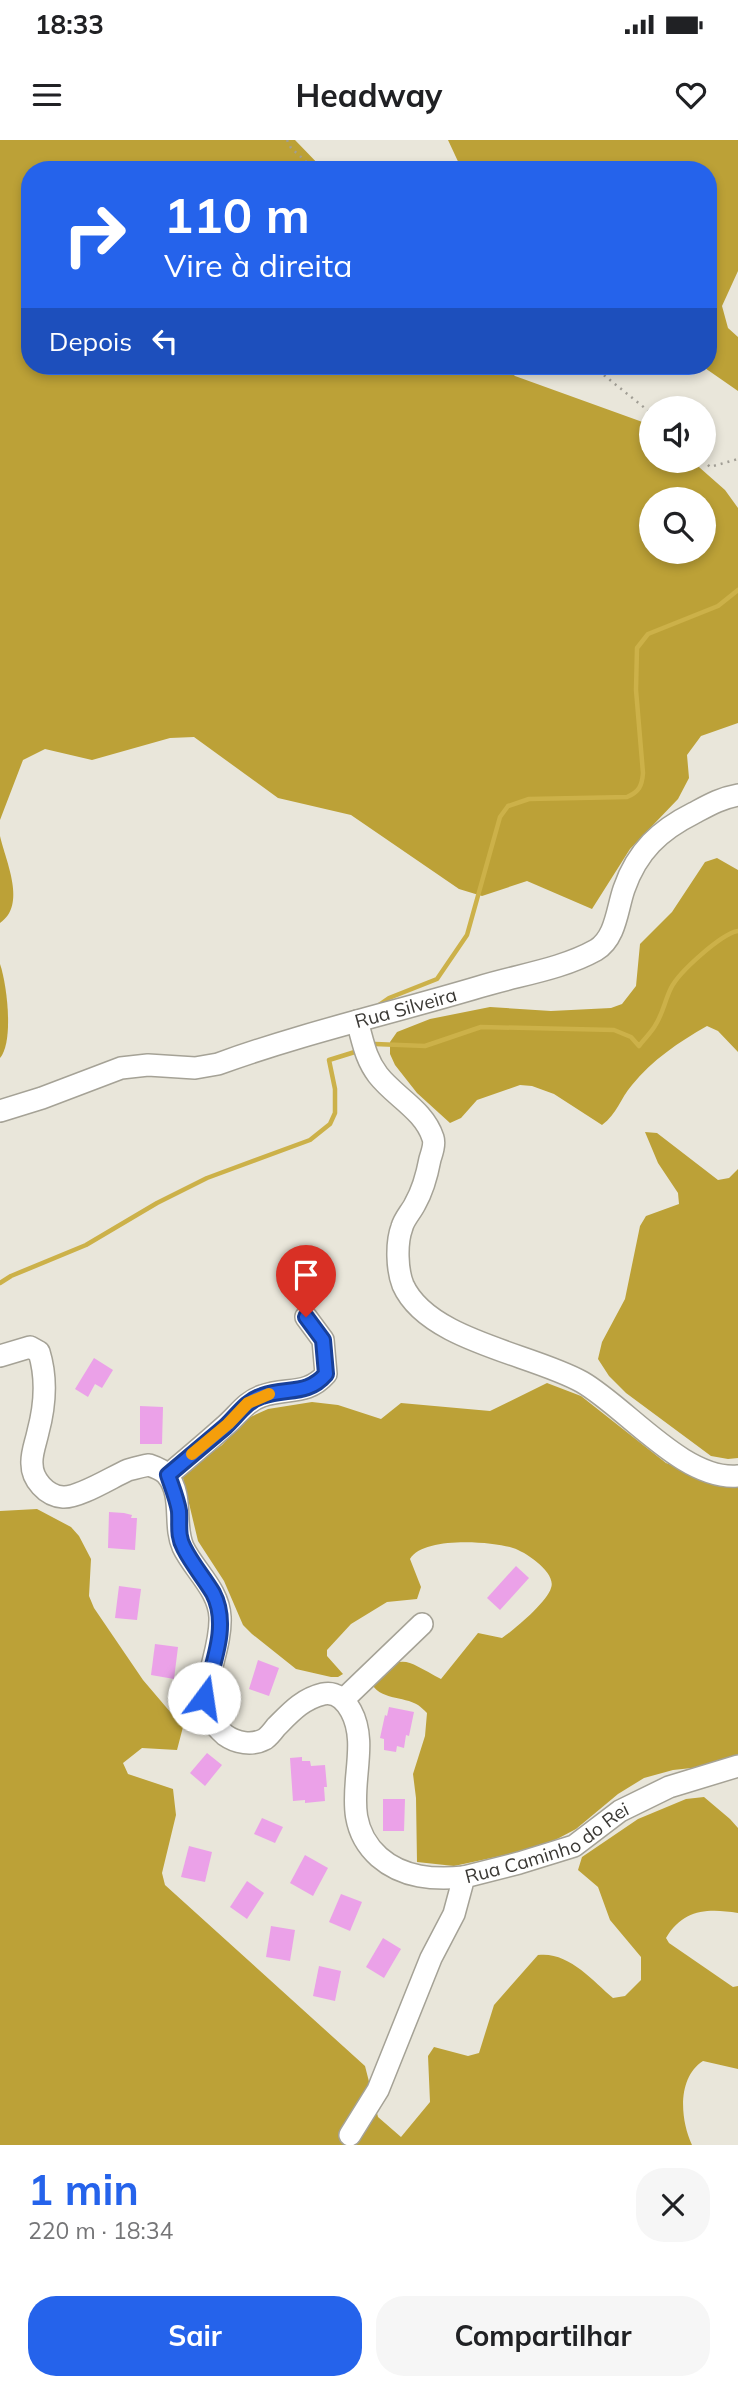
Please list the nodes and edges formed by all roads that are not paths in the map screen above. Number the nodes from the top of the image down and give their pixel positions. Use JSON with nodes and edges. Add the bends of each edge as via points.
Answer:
{"nodes":[{"id":1,"x":738,"y":795,"type":"edge"},
{"id":2,"x":357,"y":1021,"type":"junction"},
{"id":3,"x":0,"y":1111,"type":"edge"},
{"id":4,"x":306,"y":1317,"type":"dead end"},
{"id":5,"x":0,"y":1356,"type":"edge"},
{"id":6,"x":168,"y":1475,"type":"junction"},
{"id":7,"x":738,"y":1476,"type":"edge"},
{"id":8,"x":422,"y":1624,"type":"dead end"},
{"id":9,"x":344,"y":1699,"type":"junction"},
{"id":10,"x":738,"y":1766,"type":"edge"},
{"id":11,"x":464,"y":1877,"type":"junction"},
{"id":12,"x":350,"y":2135,"type":"dead end"}],
"edges":[{"from":1,"to":2,"type":"street","name":"Rua Silveira","via":[[680,818],[656,837],[624,887],[611,933],[598,949],[563,964]]},
{"from":2,"to":3,"type":"street","name":"Rua Silveira","via":[[218,1064],[121,1068]]},
{"from":2,"to":7,"type":"street","via":[[363,1051],[378,1075],[420,1114],[434,1140],[427,1175],[402,1227],[398,1257],[403,1285],[421,1308],[470,1339],[580,1381],[671,1453],[725,1477]]},
{"from":4,"to":6,"type":"street","via":[[323,1340],[326,1374],[311,1388],[262,1396],[248,1403]]},
{"from":5,"to":6,"type":"street","via":[[30,1347],[39,1352],[45,1385],[32,1462],[34,1478],[45,1489],[62,1497],[149,1465]]},
{"from":6,"to":9,"type":"street","via":[[184,1548],[220,1613],[220,1632],[204,1698],[210,1723],[232,1740],[246,1744],[264,1739],[312,1697],[330,1693]]},
{"from":8,"to":9,"type":"street"},
{"from":9,"to":11,"type":"street","via":[[358,1737],[355,1814],[366,1845],[387,1864],[412,1875]]},
{"from":10,"to":11,"type":"street","name":"Rua Caminho do Rei","via":[[669,1787],[620,1811],[573,1846]]},
{"from":11,"to":12,"type":"street","name":"Rua Caminho do Rei","via":[[454,1914],[431,1958],[378,2090]]}]}
